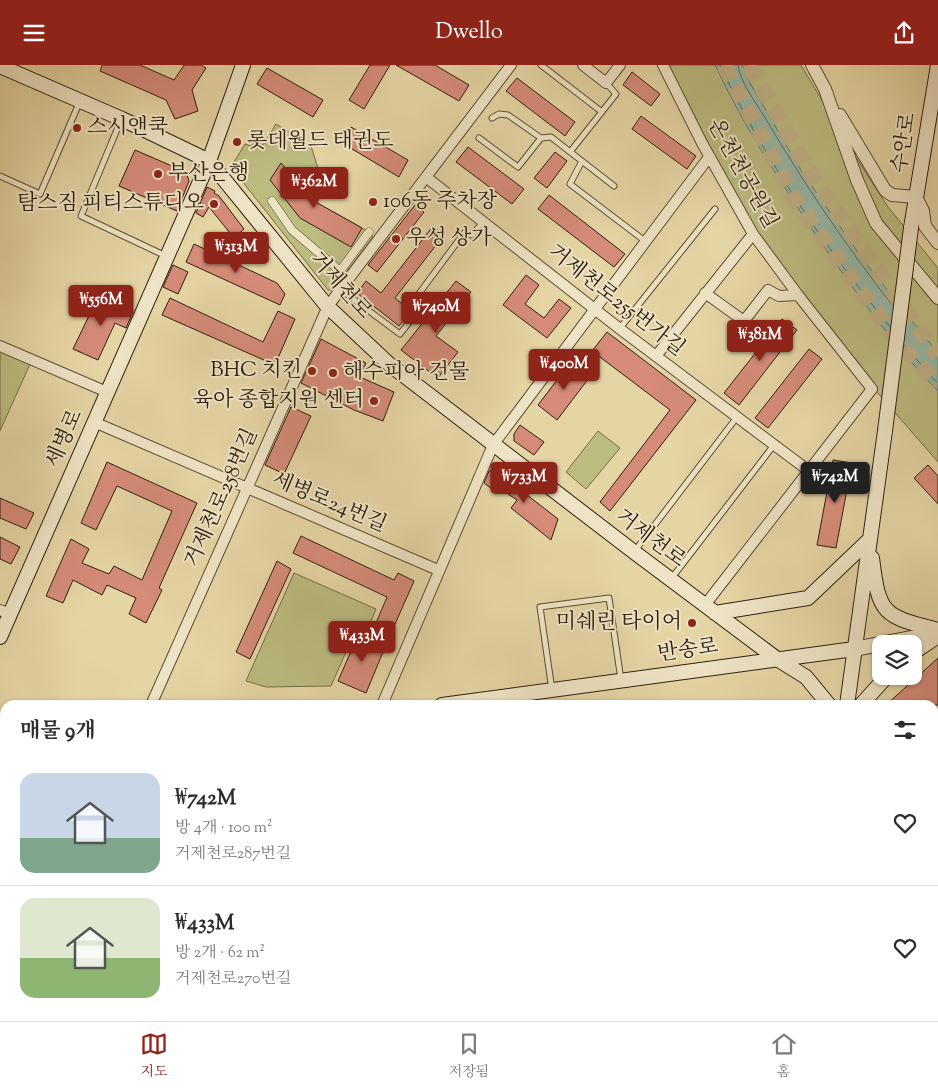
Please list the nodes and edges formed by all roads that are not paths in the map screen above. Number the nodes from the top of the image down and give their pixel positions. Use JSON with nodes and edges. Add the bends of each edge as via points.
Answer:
{"nodes":[{"id":1,"x":243,"y":65,"type":"edge"},
{"id":2,"x":511,"y":65,"type":"edge"},
{"id":3,"x":542,"y":65,"type":"edge"},
{"id":4,"x":582,"y":65,"type":"edge"},
{"id":5,"x":620,"y":65,"type":"edge"},
{"id":6,"x":663,"y":65,"type":"edge"},
{"id":7,"x":812,"y":65,"type":"edge"},
{"id":8,"x":938,"y":65,"type":"edge"},
{"id":9,"x":0,"y":66,"type":"edge"},
{"id":10,"x":606,"y":83,"type":"junction"},
{"id":11,"x":825,"y":89,"type":"junction"},
{"id":12,"x":80,"y":101,"type":"junction"},
{"id":13,"x":602,"y":112,"type":"junction"},
{"id":14,"x":492,"y":118,"type":"dead end"},
{"id":15,"x":122,"y":119,"type":"junction"},
{"id":16,"x":933,"y":127,"type":"edge"},
{"id":17,"x":479,"y":138,"type":"dead end"},
{"id":18,"x":541,"y":138,"type":"junction"},
{"id":19,"x":570,"y":152,"type":"junction"},
{"id":20,"x":710,"y":157,"type":"junction"},
{"id":21,"x":209,"y":161,"type":"junction"},
{"id":22,"x":582,"y":161,"type":"junction"},
{"id":23,"x":0,"y":176,"type":"edge"},
{"id":24,"x":426,"y":177,"type":"junction"},
{"id":25,"x":614,"y":186,"type":"dead end"},
{"id":26,"x":916,"y":197,"type":"junction"},
{"id":27,"x":272,"y":201,"type":"dead end"},
{"id":28,"x":715,"y":209,"type":"dead end"},
{"id":29,"x":484,"y":221,"type":"junction"},
{"id":30,"x":369,"y":232,"type":"dead end"},
{"id":31,"x":753,"y":234,"type":"junction"},
{"id":32,"x":646,"y":241,"type":"junction"},
{"id":33,"x":938,"y":243,"type":"edge"},
{"id":34,"x":167,"y":257,"type":"junction"},
{"id":35,"x":340,"y":289,"type":"junction"},
{"id":36,"x":705,"y":293,"type":"junction"},
{"id":37,"x":798,"y":295,"type":"junction"},
{"id":38,"x":938,"y":298,"type":"edge"},
{"id":39,"x":328,"y":307,"type":"junction"},
{"id":40,"x":595,"y":308,"type":"junction"},
{"id":41,"x":620,"y":329,"type":"junction"},
{"id":42,"x":0,"y":346,"type":"edge"},
{"id":43,"x":656,"y":356,"type":"junction"},
{"id":44,"x":107,"y":392,"type":"junction"},
{"id":45,"x":737,"y":417,"type":"junction"},
{"id":46,"x":94,"y":422,"type":"junction"},
{"id":47,"x":493,"y":445,"type":"junction"},
{"id":48,"x":774,"y":445,"type":"junction"},
{"id":49,"x":809,"y":471,"type":"junction"},
{"id":50,"x":247,"y":488,"type":"junction"},
{"id":51,"x":869,"y":540,"type":"junction"},
{"id":52,"x":634,"y":552,"type":"junction"},
{"id":53,"x":438,"y":571,"type":"junction"},
{"id":54,"x":670,"y":579,"type":"junction"},
{"id":55,"x":710,"y":609,"type":"junction"},
{"id":56,"x":5,"y":612,"type":"edge"},
{"id":57,"x":938,"y":633,"type":"edge"},
{"id":58,"x":0,"y":637,"type":"edge"},
{"id":59,"x":922,"y":646,"type":"edge"},
{"id":60,"x":854,"y":649,"type":"junction"},
{"id":61,"x":777,"y":659,"type":"junction"},
{"id":62,"x":621,"y":681,"type":"junction"},
{"id":63,"x":879,"y":685,"type":"edge"},
{"id":64,"x":552,"y":690,"type":"junction"},
{"id":65,"x":153,"y":700,"type":"edge"},
{"id":66,"x":384,"y":700,"type":"edge"},
{"id":67,"x":494,"y":700,"type":"edge"},
{"id":68,"x":826,"y":700,"type":"edge"},
{"id":69,"x":848,"y":700,"type":"edge"},
{"id":70,"x":865,"y":700,"type":"edge"}],
"edges":[{"from":1,"to":21,"type":"main road","name":"세병로"},
{"from":2,"to":24,"type":"street","name":"거제천로258번길"},
{"from":3,"to":13,"type":"lane"},
{"from":4,"to":10,"type":"street"},
{"from":5,"to":10,"type":"street"},
{"from":6,"to":20,"type":"street","name":"온천천공원길"},
{"from":7,"to":11,"type":"street"},
{"from":8,"to":16,"type":"main road","name":"수안로"},
{"from":9,"to":12,"type":"main road","name":"거제천로"},
{"from":10,"to":13,"type":"lane","via":[[616,93]]},
{"from":11,"to":26,"type":"street","via":[[885,189],[892,195]]},
{"from":11,"to":38,"type":"street","via":[[857,181],[876,223]]},
{"from":12,"to":15,"type":"main road","name":"거제천로"},
{"from":12,"to":23,"type":"lane","via":[[40,194]]},
{"from":13,"to":19,"type":"lane"},
{"from":14,"to":18,"type":"lane","via":[[498,114],[508,115]]},
{"from":15,"to":21,"type":"main road","name":"거제천로"},
{"from":15,"to":34,"type":"lane","via":[[80,216]]},
{"from":16,"to":26,"type":"main road","name":"수안로"},
{"from":17,"to":18,"type":"lane","via":[[518,167]]},
{"from":18,"to":19,"type":"lane","via":[[551,137]]},
{"from":19,"to":22,"type":"lane"},
{"from":20,"to":31,"type":"street","name":"온천천공원길"},
{"from":20,"to":32,"type":"street"},
{"from":21,"to":34,"type":"main road","name":"세병로"},
{"from":21,"to":39,"type":"main road","name":"거제천로"},
{"from":22,"to":25,"type":"lane"},
{"from":22,"to":32,"type":"lane","via":[[570,184]]},
{"from":24,"to":29,"type":"street","name":"거제천로255번가길"},
{"from":24,"to":35,"type":"street","name":"거제천로258번길"},
{"from":26,"to":33,"type":"street","via":[[923,211],[925,226]]},
{"from":26,"to":51,"type":"main road","name":"수안로","bridge":true},
{"from":27,"to":30,"type":"street","via":[[292,230],[340,271]]},
{"from":28,"to":41,"type":"lane"},
{"from":29,"to":35,"type":"lane","via":[[472,235],[464,233],[415,299],[422,306],[400,334]]},
{"from":29,"to":40,"type":"street","name":"거제천로255번가길"},
{"from":31,"to":36,"type":"street"},
{"from":31,"to":37,"type":"street","name":"온천천공원길"},
{"from":32,"to":40,"type":"street"},
{"from":34,"to":44,"type":"main road","name":"세병로"},
{"from":35,"to":39,"type":"street","name":"거제천로258번길"},
{"from":36,"to":37,"type":"street","via":[[744,321],[768,290],[779,297]]},
{"from":36,"to":43,"type":"street"},
{"from":37,"to":49,"type":"street","name":"온천천공원길","via":[[872,389]]},
{"from":39,"to":47,"type":"main road","name":"거제천로","via":[[389,364]]},
{"from":39,"to":50,"type":"street","name":"거제천로258번길"},
{"from":40,"to":41,"type":"street","name":"거제천로255번가길"},
{"from":40,"to":47,"type":"street"},
{"from":41,"to":43,"type":"street","name":"거제천로255번가길"},
{"from":42,"to":44,"type":"street"},
{"from":43,"to":45,"type":"street","name":"거제천로255번가길"},
{"from":44,"to":46,"type":"main road","name":"세병로"},
{"from":45,"to":48,"type":"street","name":"거제천로255번가길"},
{"from":45,"to":52,"type":"lane"},
{"from":46,"to":50,"type":"street","name":"세병로24번길"},
{"from":46,"to":56,"type":"main road","name":"세병로"},
{"from":47,"to":52,"type":"main road","name":"거제천로"},
{"from":47,"to":53,"type":"street"},
{"from":48,"to":49,"type":"street","name":"거제천로255번가길"},
{"from":48,"to":54,"type":"lane"},
{"from":49,"to":55,"type":"street"},
{"from":50,"to":53,"type":"street","name":"세병로24번길"},
{"from":50,"to":65,"type":"street","name":"거제천로258번길"},
{"from":51,"to":55,"type":"main road","via":[[808,598]]},
{"from":51,"to":57,"type":"main road","via":[[876,591],[883,607],[901,621]]},
{"from":51,"to":60,"type":"main road","name":"수안로"},
{"from":52,"to":54,"type":"main road","name":"거제천로"},
{"from":53,"to":66,"type":"street"},
{"from":54,"to":55,"type":"main road","name":"거제천로"},
{"from":55,"to":61,"type":"main road","name":"거제천로"},
{"from":56,"to":58,"type":"main road","name":"세병로"},
{"from":57,"to":59,"type":"main road"},
{"from":57,"to":60,"type":"main road","name":"반송로"},
{"from":60,"to":61,"type":"main road","name":"반송로"},
{"from":60,"to":69,"type":"main road","name":"수안로"},
{"from":61,"to":62,"type":"main road","name":"반송로"},
{"from":61,"to":68,"type":"main road","name":"거제천로","via":[[806,677]]},
{"from":62,"to":64,"type":"main road","name":"반송로"},
{"from":62,"to":64,"type":"lane","via":[[609,598],[540,607]]},
{"from":63,"to":70,"type":"main road"},
{"from":64,"to":67,"type":"main road","name":"반송로"}]}
